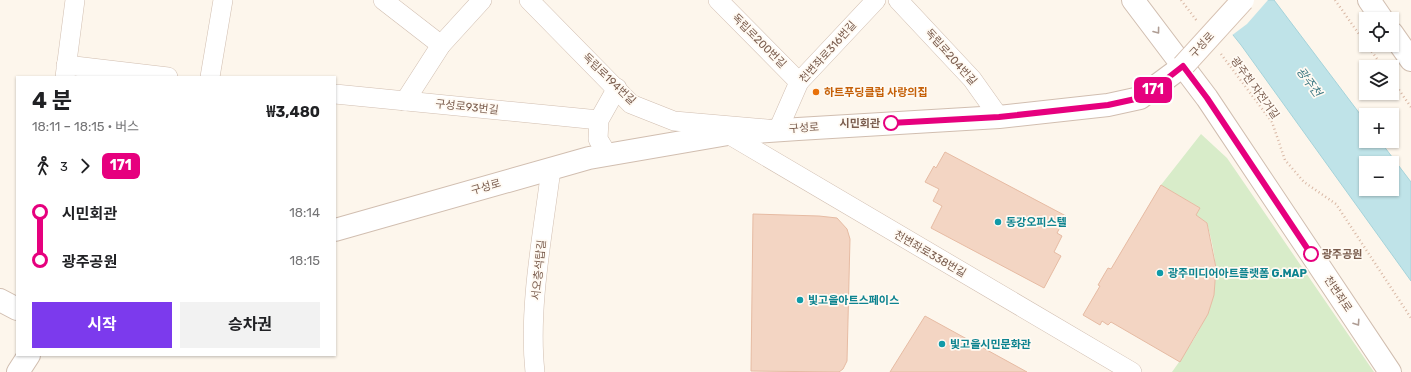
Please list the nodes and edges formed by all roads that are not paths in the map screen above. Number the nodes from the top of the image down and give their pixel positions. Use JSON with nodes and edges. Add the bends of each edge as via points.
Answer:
{"nodes":[{"id":1,"x":75,"y":0,"type":"edge"},
{"id":2,"x":223,"y":0,"type":"edge"},
{"id":3,"x":383,"y":0,"type":"edge"},
{"id":4,"x":482,"y":0,"type":"edge"},
{"id":5,"x":529,"y":0,"type":"edge"},
{"id":6,"x":718,"y":0,"type":"edge"},
{"id":7,"x":876,"y":0,"type":"edge"},
{"id":8,"x":898,"y":0,"type":"edge"},
{"id":9,"x":1134,"y":0,"type":"edge"},
{"id":10,"x":1243,"y":0,"type":"edge"},
{"id":11,"x":1369,"y":0,"type":"edge"},
{"id":12,"x":1377,"y":12,"type":"edge"},
{"id":13,"x":1399,"y":43,"type":"edge"},
{"id":14,"x":440,"y":45,"type":"junction"},
{"id":15,"x":1411,"y":60,"type":"edge"},
{"id":16,"x":1183,"y":66,"type":"junction"},
{"id":17,"x":66,"y":71,"type":"edge"},
{"id":18,"x":151,"y":76,"type":"edge"},
{"id":19,"x":210,"y":76,"type":"edge"},
{"id":20,"x":799,"y":82,"type":"junction"},
{"id":21,"x":617,"y":88,"type":"junction"},
{"id":22,"x":336,"y":94,"type":"edge"},
{"id":23,"x":405,"y":101,"type":"junction"},
{"id":24,"x":999,"y":117,"type":"junction"},
{"id":25,"x":599,"y":120,"type":"junction"},
{"id":26,"x":778,"y":130,"type":"junction"},
{"id":27,"x":728,"y":134,"type":"junction"},
{"id":28,"x":607,"y":154,"type":"junction"},
{"id":29,"x":551,"y":169,"type":"junction"},
{"id":30,"x":336,"y":230,"type":"edge"},
{"id":31,"x":0,"y":300,"type":"edge"},
{"id":32,"x":16,"y":308,"type":"edge"},
{"id":33,"x":28,"y":356,"type":"edge"},
{"id":34,"x":18,"y":372,"type":"edge"},
{"id":35,"x":535,"y":372,"type":"edge"},
{"id":36,"x":1132,"y":372,"type":"edge"},
{"id":37,"x":1390,"y":372,"type":"edge"}],
"edges":[{"from":1,"to":17,"type":"street"},
{"from":2,"to":19,"type":"street"},
{"from":3,"to":14,"type":"street"},
{"from":4,"to":14,"type":"street"},
{"from":5,"to":21,"type":"street","name":"독립로194번길"},
{"from":6,"to":20,"type":"street","name":"독립로200번길"},
{"from":7,"to":20,"type":"street","name":"천변좌로316번길"},
{"from":8,"to":24,"type":"street","name":"독립로204번길","via":[[972,79]]},
{"from":9,"to":16,"type":"street","name":"천변좌로","one_way":true},
{"from":10,"to":16,"type":"street","name":"구성로","bridge":true},
{"from":11,"to":12,"type":"street"},
{"from":13,"to":15,"type":"street"},
{"from":14,"to":23,"type":"street"},
{"from":16,"to":24,"type":"street","name":"구성로","via":[[1140,98],[1108,105]]},
{"from":16,"to":37,"type":"street","name":"천변좌로","one_way":true},
{"from":17,"to":18,"type":"street"},
{"from":20,"to":26,"type":"street","name":"천변좌로316번길"},
{"from":21,"to":25,"type":"street"},
{"from":21,"to":26,"type":"street","name":"독립로194번길","via":[[631,104],[674,122]]},
{"from":22,"to":23,"type":"street","name":"구성로93번길"},
{"from":23,"to":25,"type":"street","name":"구성로93번길"},
{"from":24,"to":26,"type":"street","name":"구성로"},
{"from":25,"to":28,"type":"street","via":[[598,139]]},
{"from":26,"to":27,"type":"street","name":"구성로"},
{"from":27,"to":28,"type":"street","name":"구성로"},
{"from":27,"to":36,"type":"street","name":"천변좌로338번길"},
{"from":28,"to":29,"type":"street","name":"구성로"},
{"from":29,"to":30,"type":"street","name":"구성로"},
{"from":29,"to":35,"type":"street","name":"서오층석탑길","via":[[534,318]]},
{"from":31,"to":32,"type":"street"},
{"from":33,"to":34,"type":"street"}]}
